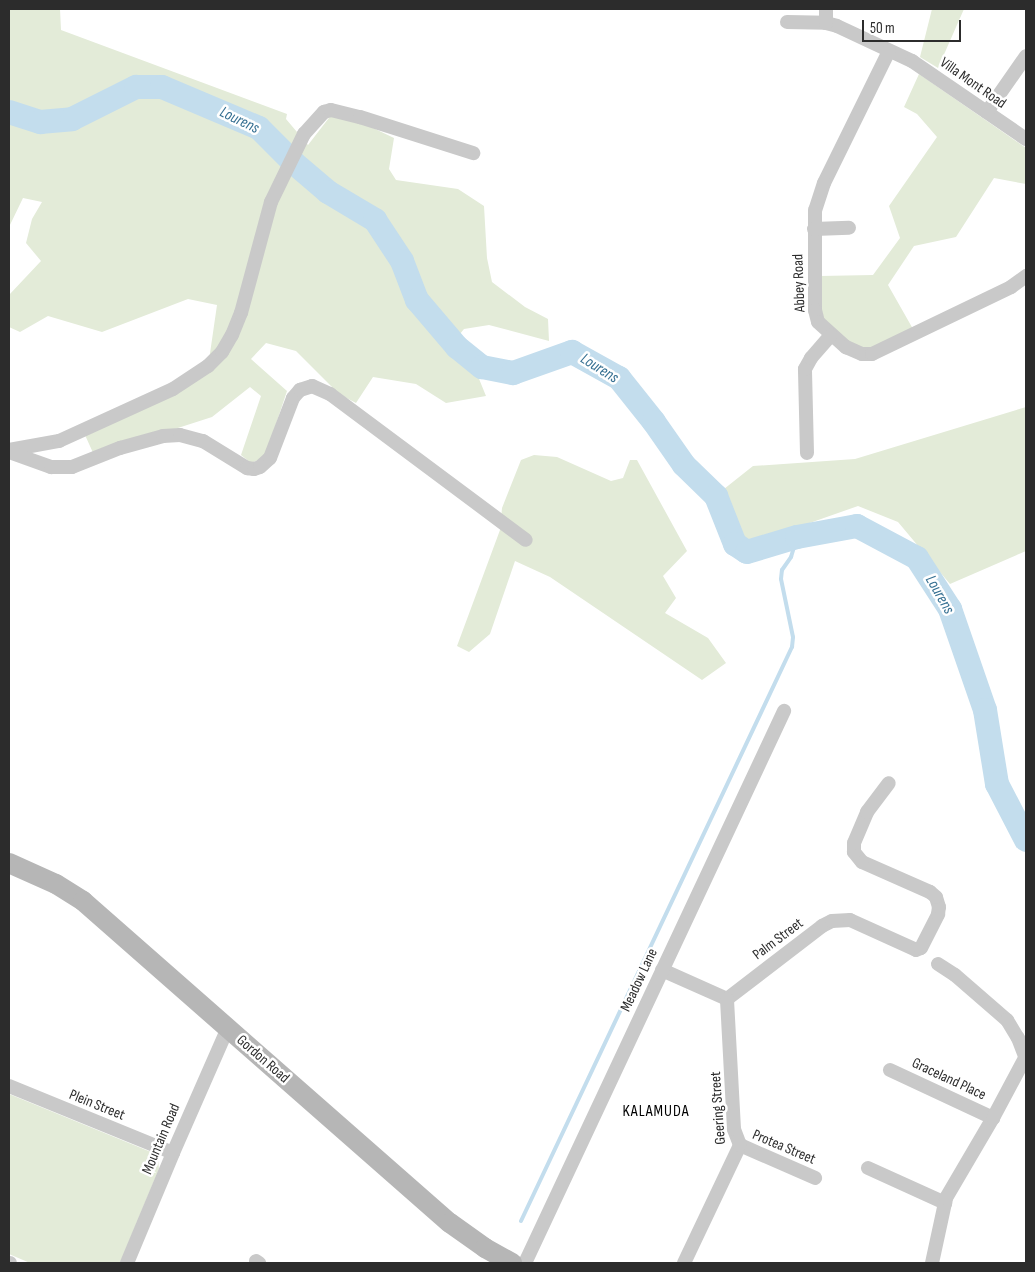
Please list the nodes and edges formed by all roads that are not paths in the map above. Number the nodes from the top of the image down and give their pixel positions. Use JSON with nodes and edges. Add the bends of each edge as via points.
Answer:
{"nodes":[{"id":1,"x":826,"y":16,"type":"edge"},
{"id":2,"x":787,"y":22,"type":"dead end"},
{"id":3,"x":889,"y":51,"type":"junction"},
{"id":4,"x":1026,"y":56,"type":"edge"},
{"id":5,"x":987,"y":112,"type":"junction"},
{"id":6,"x":1026,"y":139,"type":"edge"},
{"id":7,"x":473,"y":153,"type":"dead end"},
{"id":8,"x":849,"y":228,"type":"dead end"},
{"id":9,"x":814,"y":229,"type":"junction"},
{"id":10,"x":1026,"y":276,"type":"edge"},
{"id":11,"x":832,"y":335,"type":"junction"},
{"id":12,"x":9,"y":451,"type":"edge"},
{"id":13,"x":807,"y":453,"type":"dead end"},
{"id":14,"x":526,"y":540,"type":"dead end"},
{"id":15,"x":784,"y":711,"type":"dead end"},
{"id":16,"x":889,"y":783,"type":"dead end"},
{"id":17,"x":9,"y":863,"type":"edge"},
{"id":18,"x":938,"y":964,"type":"dead end"},
{"id":19,"x":662,"y":970,"type":"junction"},
{"id":20,"x":727,"y":998,"type":"junction"},
{"id":21,"x":228,"y":1028,"type":"junction"},
{"id":22,"x":1026,"y":1058,"type":"edge"},
{"id":23,"x":890,"y":1070,"type":"dead end"},
{"id":24,"x":9,"y":1086,"type":"edge"},
{"id":25,"x":993,"y":1118,"type":"junction"},
{"id":26,"x":740,"y":1145,"type":"junction"},
{"id":27,"x":172,"y":1153,"type":"junction"},
{"id":28,"x":868,"y":1168,"type":"dead end"},
{"id":29,"x":815,"y":1178,"type":"dead end"},
{"id":30,"x":945,"y":1203,"type":"junction"},
{"id":31,"x":127,"y":1263,"type":"edge"},
{"id":32,"x":512,"y":1263,"type":"edge"},
{"id":33,"x":524,"y":1263,"type":"edge"},
{"id":34,"x":684,"y":1263,"type":"edge"},
{"id":35,"x":932,"y":1263,"type":"edge"}],
"edges":[{"from":1,"to":2,"type":"street","name":"Villa Mont Road"},
{"from":1,"to":3,"type":"street","name":"Villa Mont Road"},
{"from":3,"to":5,"type":"street","name":"Villa Mont Road","via":[[922,67]]},
{"from":3,"to":9,"type":"street","name":"Abbey Road","via":[[824,183],[815,210]]},
{"from":4,"to":5,"type":"street"},
{"from":5,"to":6,"type":"street","name":"Villa Mont Road"},
{"from":7,"to":12,"type":"street","via":[[331,110],[324,112],[311,124],[283,176],[263,226],[242,313],[222,352],[208,366],[172,389],[59,441]]},
{"from":8,"to":9,"type":"street"},
{"from":9,"to":11,"type":"street","name":"Abbey Road","via":[[816,316]]},
{"from":10,"to":11,"type":"street","name":"Abbey Road","via":[[1011,287],[872,354],[854,352]]},
{"from":11,"to":13,"type":"street","via":[[805,369]]},
{"from":12,"to":14,"type":"street","via":[[51,467],[72,467],[120,448],[163,436],[180,435],[203,441],[254,469],[270,458],[294,398],[300,390],[312,386],[330,394]]},
{"from":15,"to":19,"type":"street","name":"Meadow Lane"},
{"from":16,"to":20,"type":"street","name":"Palm Street","via":[[867,812],[854,843],[854,852],[862,862],[936,897],[938,914],[919,950],[860,923],[842,919],[832,921]]},
{"from":17,"to":21,"type":"street","name":"Gordon Road","via":[[56,884],[84,901]]},
{"from":18,"to":22,"type":"street","name":"Graceland Place","via":[[1007,1020]]},
{"from":19,"to":20,"type":"street"},
{"from":19,"to":33,"type":"street","name":"Meadow Lane"},
{"from":20,"to":26,"type":"street","name":"Geering Street","via":[[734,1129]]},
{"from":21,"to":27,"type":"street","name":"Mountain Road"},
{"from":21,"to":32,"type":"street","name":"Gordon Road","via":[[450,1223]]},
{"from":22,"to":25,"type":"street","name":"Graceland Place"},
{"from":23,"to":25,"type":"street","name":"Graceland Place"},
{"from":24,"to":27,"type":"street","name":"Plein Street"},
{"from":25,"to":30,"type":"street","name":"Graceland Place"},
{"from":26,"to":29,"type":"street","name":"Protea Street"},
{"from":26,"to":34,"type":"street","name":"Geering Street"},
{"from":27,"to":31,"type":"street","name":"Mountain Road"},
{"from":28,"to":30,"type":"street"},
{"from":30,"to":35,"type":"street","name":"Graceland Place"}]}
